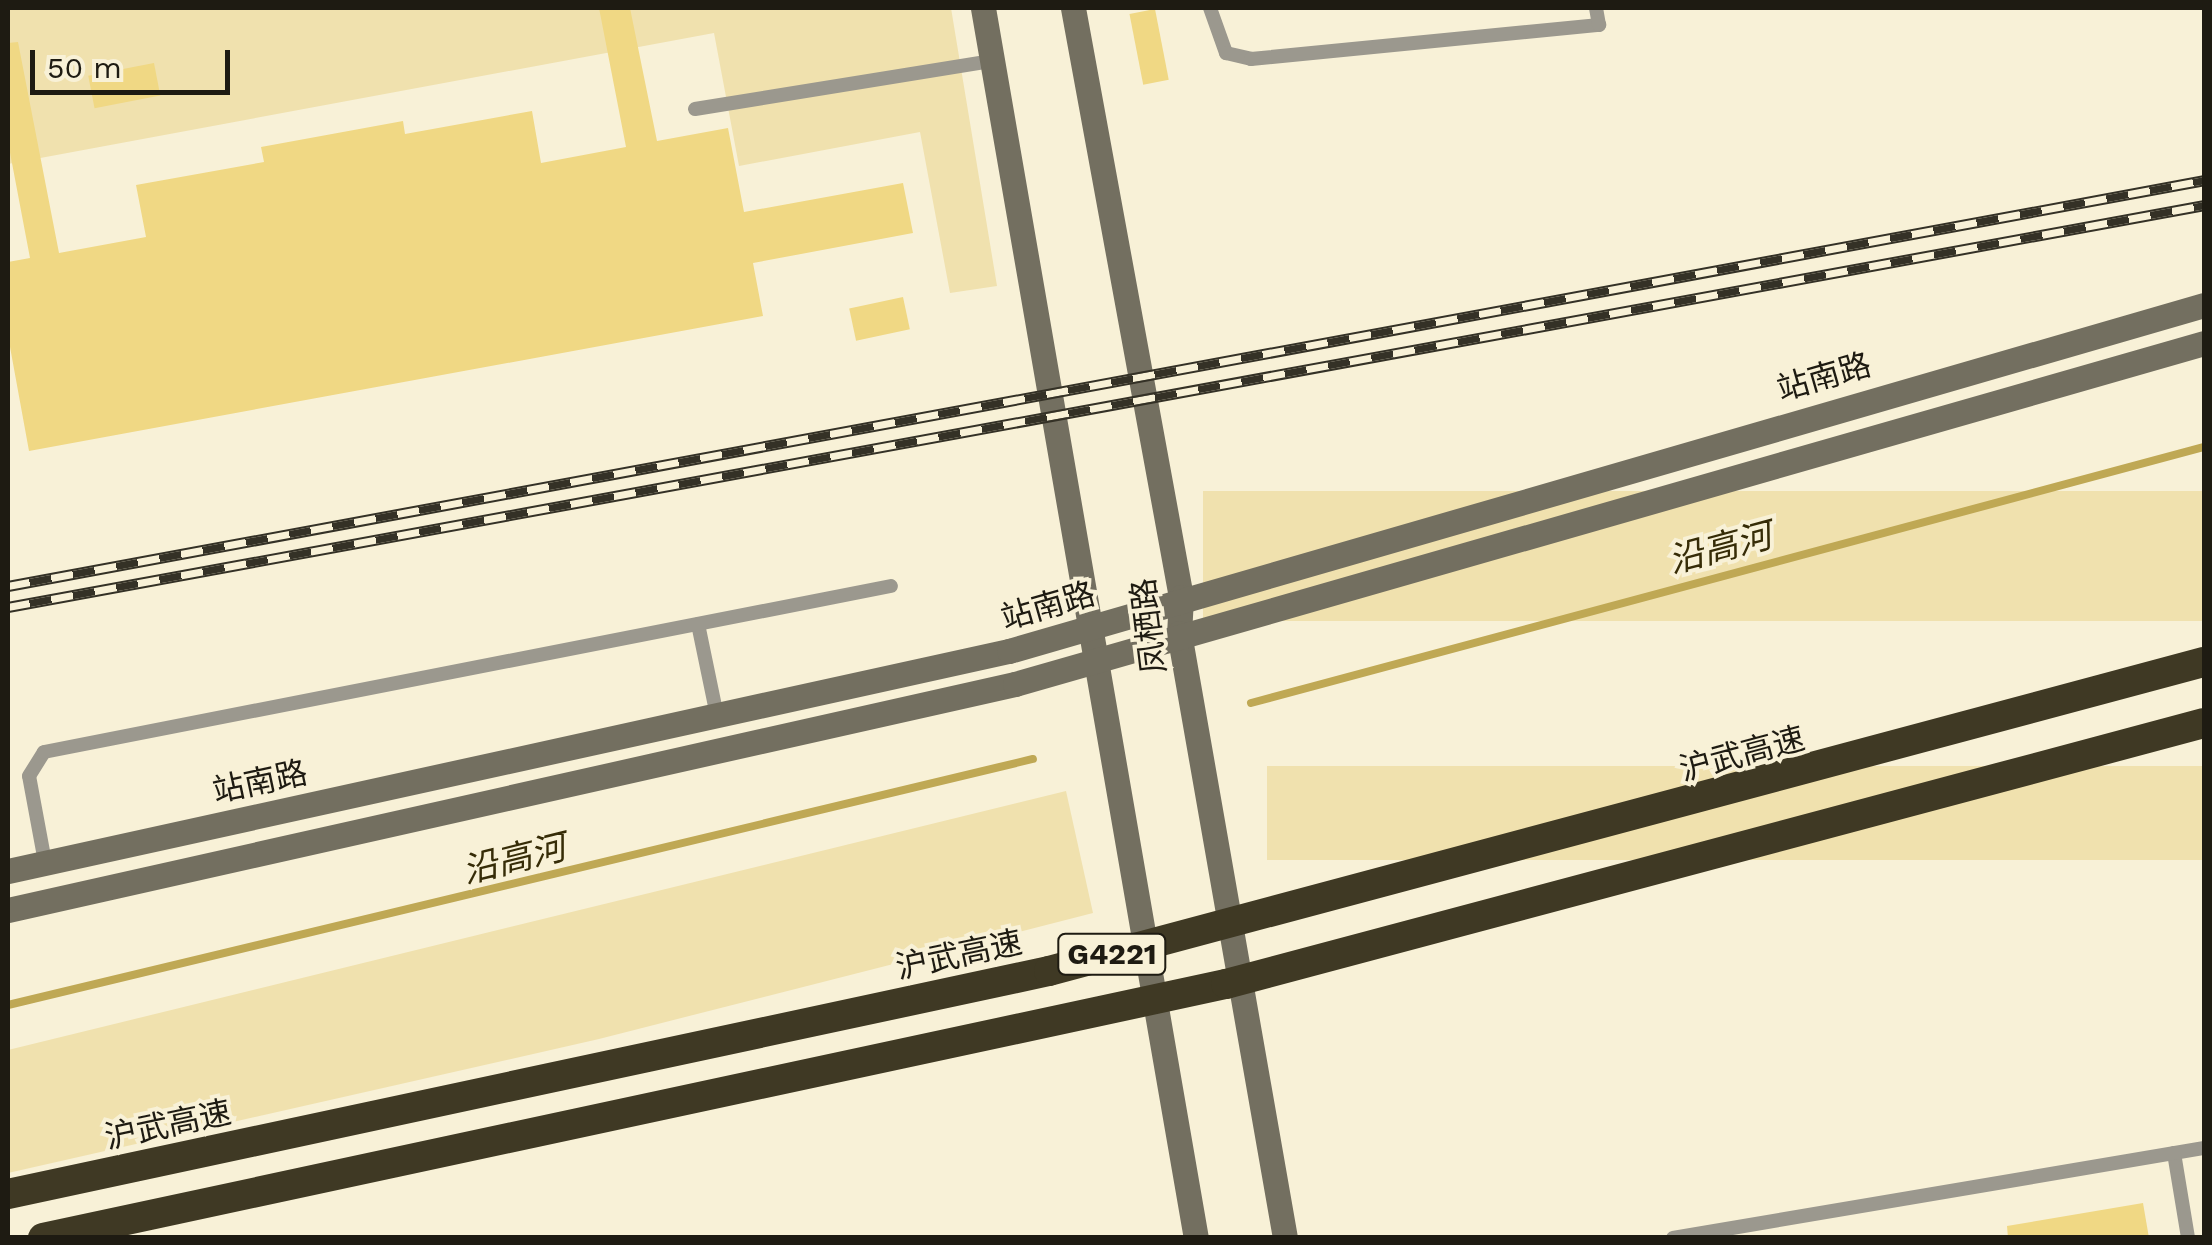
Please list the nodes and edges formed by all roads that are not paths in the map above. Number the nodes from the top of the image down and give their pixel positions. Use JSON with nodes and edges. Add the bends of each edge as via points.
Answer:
{"nodes":[{"id":1,"x":983,"y":8,"type":"edge"},
{"id":2,"x":1073,"y":8,"type":"edge"},
{"id":3,"x":1210,"y":8,"type":"edge"},
{"id":4,"x":1596,"y":8,"type":"edge"},
{"id":5,"x":992,"y":61,"type":"junction"},
{"id":6,"x":694,"y":109,"type":"dead end"},
{"id":7,"x":2204,"y":305,"type":"edge"},
{"id":8,"x":2204,"y":343,"type":"edge"},
{"id":9,"x":891,"y":586,"type":"dead end"},
{"id":10,"x":1181,"y":597,"type":"junction"},
{"id":11,"x":698,"y":624,"type":"junction"},
{"id":12,"x":1093,"y":628,"type":"junction"},
{"id":13,"x":1179,"y":633,"type":"junction"},
{"id":14,"x":1101,"y":659,"type":"junction"},
{"id":15,"x":2204,"y":662,"type":"edge"},
{"id":16,"x":717,"y":716,"type":"junction"},
{"id":17,"x":2204,"y":724,"type":"edge"},
{"id":18,"x":44,"y":862,"type":"junction"},
{"id":19,"x":8,"y":870,"type":"edge"},
{"id":20,"x":8,"y":910,"type":"edge"},
{"id":21,"x":2204,"y":1148,"type":"edge"},
{"id":22,"x":2174,"y":1153,"type":"junction"},
{"id":23,"x":8,"y":1194,"type":"edge"},
{"id":24,"x":1679,"y":1237,"type":"edge"},
{"id":25,"x":43,"y":1238,"type":"edge"},
{"id":26,"x":1196,"y":1238,"type":"edge"},
{"id":27,"x":1285,"y":1238,"type":"edge"},
{"id":28,"x":2188,"y":1238,"type":"edge"}],
"edges":[{"from":1,"to":5,"type":"street","name":"凤栖路"},
{"from":2,"to":10,"type":"street","name":"凤栖路"},
{"from":3,"to":4,"type":"lane","via":[[1226,53],[1251,60],[1599,26]]},
{"from":5,"to":6,"type":"lane"},
{"from":5,"to":12,"type":"street","name":"凤栖路"},
{"from":7,"to":10,"type":"street","name":"站南路"},
{"from":8,"to":13,"type":"street","name":"站南路"},
{"from":9,"to":11,"type":"lane"},
{"from":10,"to":12,"type":"street","name":"站南路"},
{"from":10,"to":13,"type":"street","name":"凤栖路"},
{"from":11,"to":16,"type":"lane"},
{"from":11,"to":18,"type":"lane","via":[[44,752],[28,776]]},
{"from":12,"to":14,"type":"street","name":"凤栖路"},
{"from":12,"to":16,"type":"street","name":"站南路"},
{"from":13,"to":14,"type":"street","name":"站南路"},
{"from":13,"to":27,"type":"street","name":"凤栖路"},
{"from":14,"to":20,"type":"street","name":"站南路"},
{"from":14,"to":26,"type":"street","name":"凤栖路"},
{"from":15,"to":23,"type":"highway","name":"沪武高速","number":"G4221","bridge":true,"via":[[1049,971]]},
{"from":16,"to":18,"type":"street","name":"站南路"},
{"from":17,"to":25,"type":"highway","number":"G4221","bridge":true,"via":[[1226,984]]},
{"from":18,"to":19,"type":"street","name":"站南路"},
{"from":21,"to":22,"type":"lane"},
{"from":22,"to":24,"type":"lane"},
{"from":22,"to":28,"type":"lane"}]}
